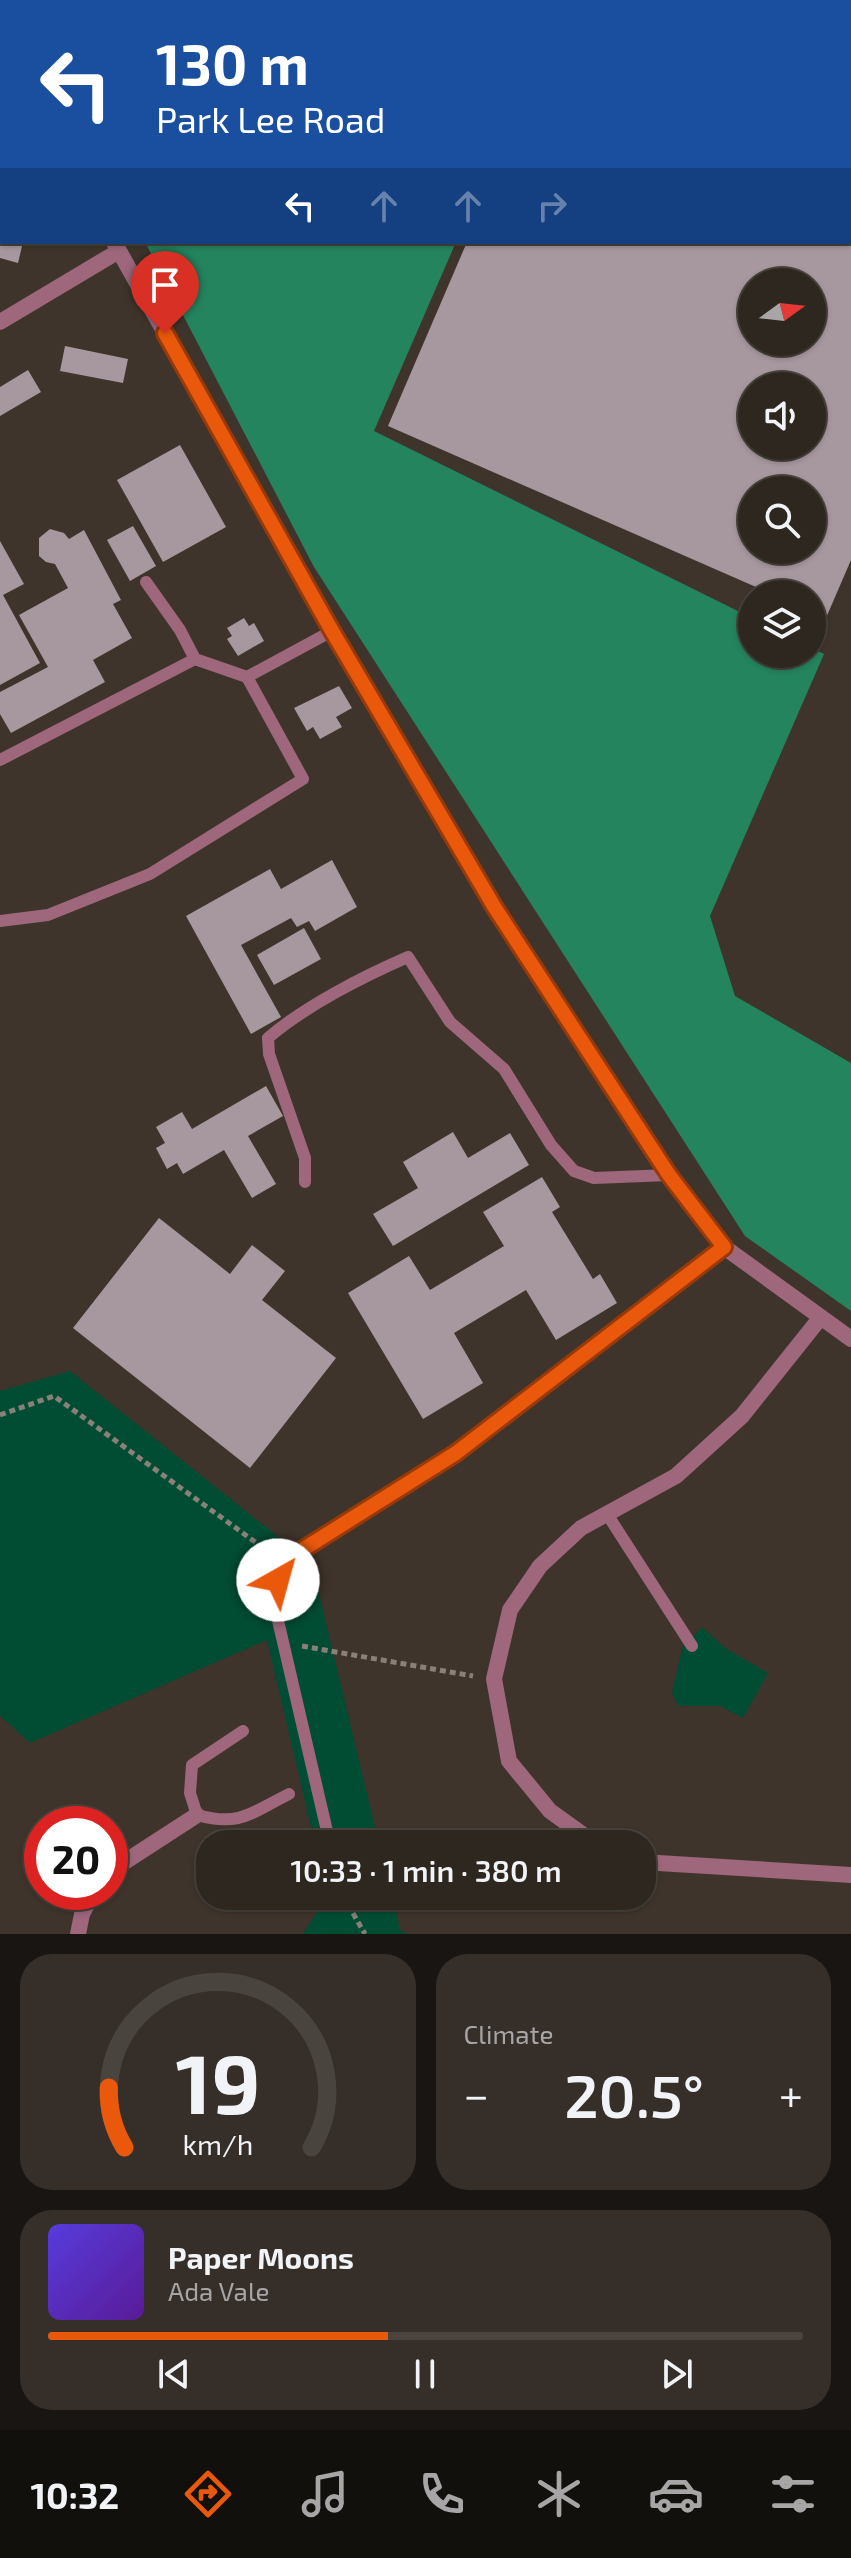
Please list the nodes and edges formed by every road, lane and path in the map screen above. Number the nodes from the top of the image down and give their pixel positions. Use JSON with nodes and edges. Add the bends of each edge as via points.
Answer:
{"nodes":[{"id":1,"x":116,"y":247,"type":"edge"},
{"id":2,"x":0,"y":322,"type":"edge"},
{"id":3,"x":146,"y":582,"type":"dead end"},
{"id":4,"x":332,"y":631,"type":"junction"},
{"id":5,"x":195,"y":659,"type":"junction"},
{"id":6,"x":247,"y":677,"type":"junction"},
{"id":7,"x":0,"y":760,"type":"edge"},
{"id":8,"x":0,"y":921,"type":"edge"},
{"id":9,"x":669,"y":1175,"type":"junction"},
{"id":10,"x":305,"y":1182,"type":"dead end"},
{"id":11,"x":724,"y":1247,"type":"junction"},
{"id":12,"x":821,"y":1317,"type":"junction"},
{"id":13,"x":851,"y":1339,"type":"edge"},
{"id":14,"x":0,"y":1415,"type":"edge"},
{"id":15,"x":607,"y":1514,"type":"junction"},
{"id":16,"x":283,"y":1562,"type":"junction"},
{"id":17,"x":283,"y":1643,"type":"junction"},
{"id":18,"x":692,"y":1646,"type":"dead end"},
{"id":19,"x":494,"y":1679,"type":"junction"},
{"id":20,"x":243,"y":1731,"type":"dead end"},
{"id":21,"x":289,"y":1794,"type":"dead end"},
{"id":22,"x":197,"y":1815,"type":"junction"},
{"id":23,"x":327,"y":1830,"type":"edge"},
{"id":24,"x":576,"y":1830,"type":"edge"},
{"id":25,"x":128,"y":1860,"type":"edge"},
{"id":26,"x":656,"y":1863,"type":"edge"},
{"id":27,"x":851,"y":1875,"type":"edge"},
{"id":28,"x":84,"y":1910,"type":"edge"},
{"id":29,"x":351,"y":1910,"type":"edge"},
{"id":30,"x":78,"y":1934,"type":"edge"},
{"id":31,"x":365,"y":1934,"type":"edge"}],
"edges":[{"from":1,"to":2,"type":"street"},
{"from":1,"to":4,"type":"street"},
{"from":3,"to":5,"type":"lane"},
{"from":4,"to":6,"type":"lane"},
{"from":4,"to":9,"type":"street","via":[[495,908]]},
{"from":5,"to":6,"type":"lane"},
{"from":5,"to":7,"type":"lane"},
{"from":6,"to":8,"type":"lane","via":[[303,779],[150,874],[48,915]]},
{"from":9,"to":10,"type":"lane","via":[[594,1178],[574,1171],[551,1145],[504,1069],[450,1022],[408,957],[268,1038],[305,1158]]},
{"from":9,"to":11,"type":"street"},
{"from":11,"to":12,"type":"street"},
{"from":11,"to":16,"type":"lane","via":[[456,1453]]},
{"from":12,"to":13,"type":"street"},
{"from":12,"to":15,"type":"street","via":[[742,1416],[676,1476]]},
{"from":14,"to":16,"type":"path","via":[[54,1396]]},
{"from":15,"to":18,"type":"lane"},
{"from":15,"to":19,"type":"street","via":[[581,1528],[540,1566],[510,1610]]},
{"from":16,"to":17,"type":"lane","via":[[273,1599]]},
{"from":17,"to":19,"type":"path"},
{"from":17,"to":23,"type":"lane"},
{"from":19,"to":24,"type":"street","via":[[509,1761],[550,1811]]},
{"from":20,"to":22,"type":"lane","via":[[192,1765],[190,1793]]},
{"from":21,"to":22,"type":"lane","via":[[233,1821]]},
{"from":22,"to":25,"type":"street"},
{"from":26,"to":27,"type":"street"},
{"from":28,"to":30,"type":"street"},
{"from":29,"to":31,"type":"path"}]}
